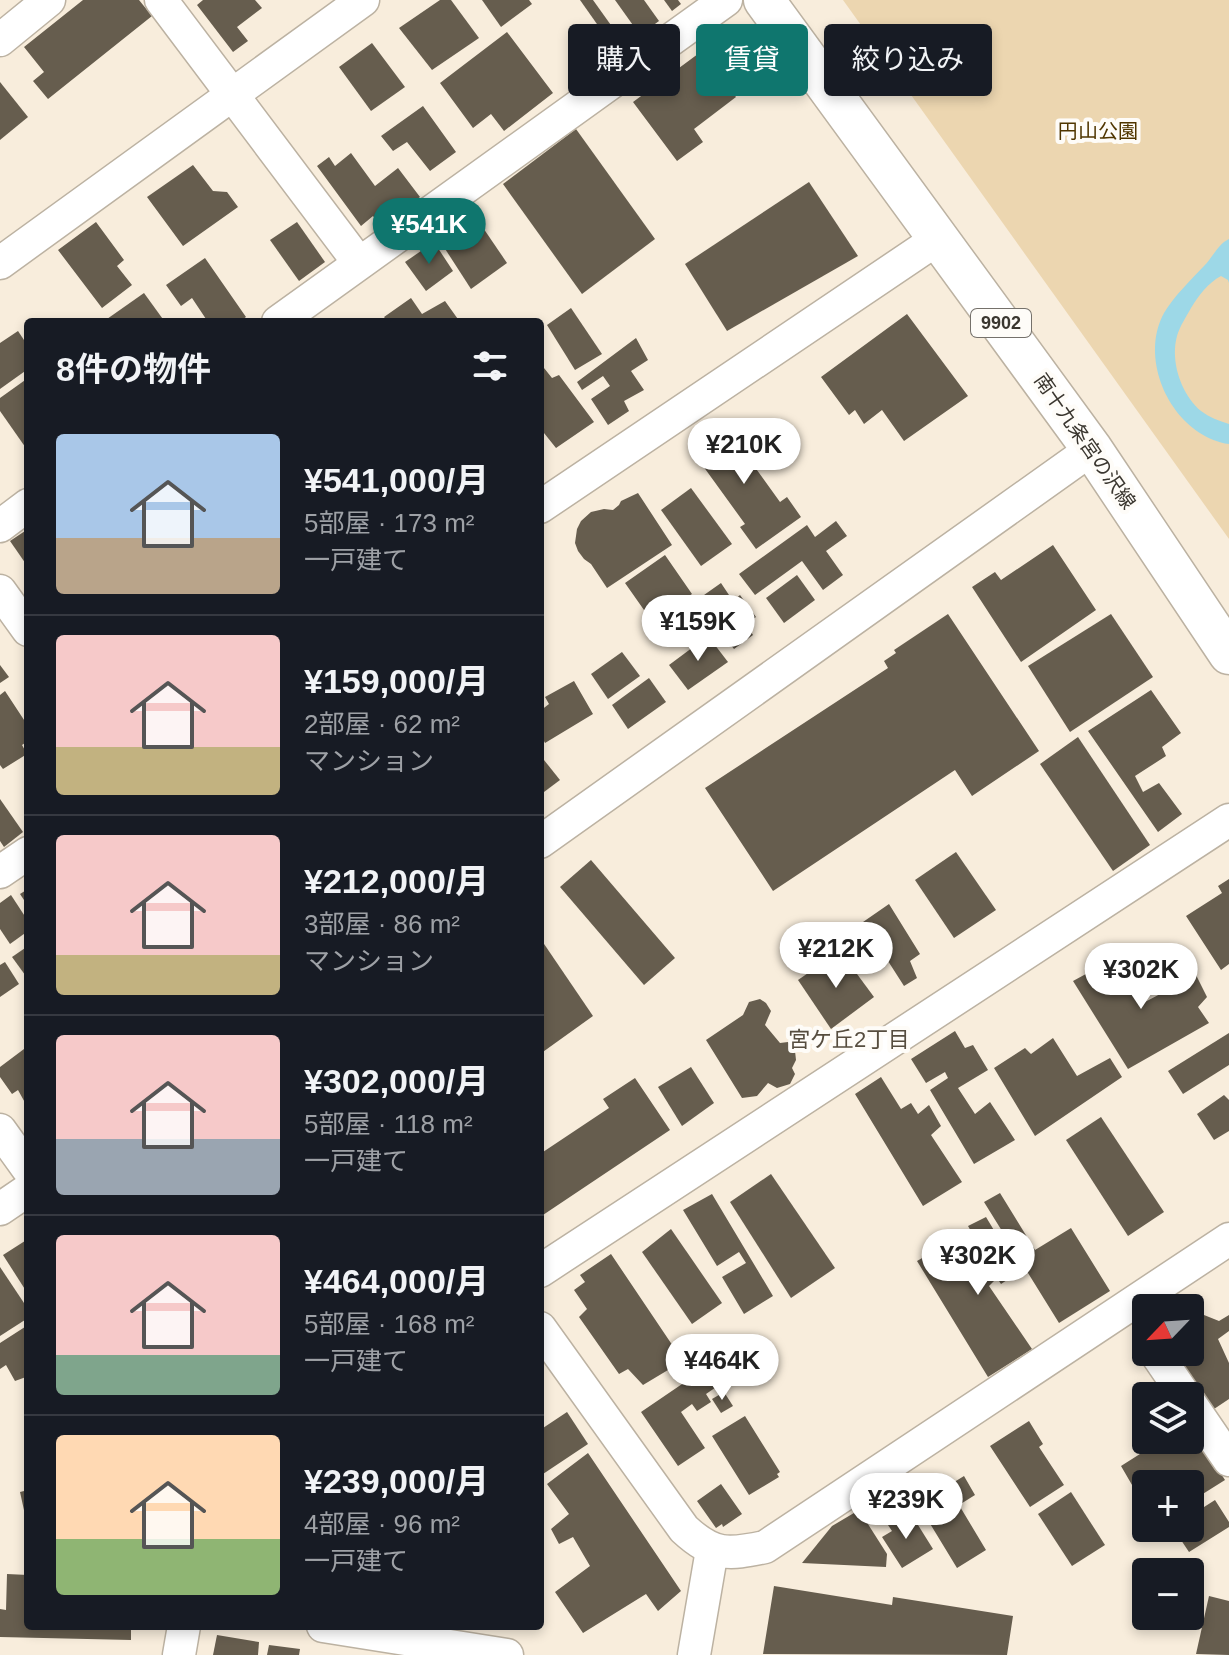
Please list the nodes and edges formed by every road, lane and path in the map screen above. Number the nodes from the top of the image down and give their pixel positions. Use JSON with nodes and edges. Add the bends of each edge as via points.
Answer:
{"nodes":[{"id":1,"x":49,"y":0,"type":"edge"},
{"id":2,"x":161,"y":0,"type":"edge"},
{"id":3,"x":363,"y":0,"type":"edge"},
{"id":4,"x":726,"y":0,"type":"edge"},
{"id":5,"x":764,"y":0,"type":"edge"},
{"id":6,"x":0,"y":40,"type":"edge"},
{"id":7,"x":233,"y":94,"type":"junction"},
{"id":8,"x":939,"y":238,"type":"junction"},
{"id":9,"x":0,"y":263,"type":"edge"},
{"id":10,"x":359,"y":263,"type":"junction"},
{"id":11,"x":283,"y":318,"type":"edge"},
{"id":12,"x":1092,"y":449,"type":"junction"},
{"id":13,"x":544,"y":504,"type":"edge"},
{"id":14,"x":24,"y":508,"type":"edge"},
{"id":15,"x":0,"y":526,"type":"edge"},
{"id":16,"x":0,"y":591,"type":"edge"},
{"id":17,"x":24,"y":624,"type":"edge"},
{"id":18,"x":1229,"y":654,"type":"edge"},
{"id":19,"x":1229,"y":820,"type":"edge"},
{"id":20,"x":544,"y":839,"type":"edge"},
{"id":21,"x":24,"y":856,"type":"edge"},
{"id":22,"x":0,"y":872,"type":"edge"},
{"id":23,"x":0,"y":1130,"type":"edge"},
{"id":24,"x":24,"y":1163,"type":"edge"},
{"id":25,"x":24,"y":1193,"type":"edge"},
{"id":26,"x":0,"y":1209,"type":"edge"},
{"id":27,"x":1229,"y":1239,"type":"edge"},
{"id":28,"x":544,"y":1268,"type":"edge"},
{"id":29,"x":1125,"y":1308,"type":"junction"},
{"id":30,"x":1132,"y":1318,"type":"edge"},
{"id":31,"x":544,"y":1334,"type":"edge"},
{"id":32,"x":1204,"y":1423,"type":"edge"},
{"id":33,"x":1229,"y":1460,"type":"edge"},
{"id":34,"x":712,"y":1550,"type":"junction"},
{"id":35,"x":183,"y":1630,"type":"edge"},
{"id":36,"x":348,"y":1630,"type":"edge"},
{"id":37,"x":179,"y":1655,"type":"edge"},
{"id":38,"x":507,"y":1655,"type":"edge"},
{"id":39,"x":694,"y":1655,"type":"edge"}],
"edges":[{"from":1,"to":6,"type":"street"},
{"from":2,"to":7,"type":"street"},
{"from":3,"to":7,"type":"street"},
{"from":4,"to":10,"type":"street"},
{"from":5,"to":8,"type":"main road","name":"南十九条宮の沢線","number":"9902"},
{"from":7,"to":9,"type":"street"},
{"from":7,"to":10,"type":"street"},
{"from":8,"to":12,"type":"main road","name":"南十九条宮の沢線","number":"9902"},
{"from":8,"to":13,"type":"street"},
{"from":10,"to":11,"type":"street"},
{"from":12,"to":18,"type":"main road","name":"南十九条宮の沢線","number":"9902"},
{"from":12,"to":20,"type":"street"},
{"from":14,"to":15,"type":"street"},
{"from":16,"to":17,"type":"street"},
{"from":19,"to":28,"type":"street"},
{"from":21,"to":22,"type":"street"},
{"from":23,"to":24,"type":"street"},
{"from":25,"to":26,"type":"street"},
{"from":27,"to":29,"type":"street"},
{"from":29,"to":30,"type":"street"},
{"from":29,"to":34,"type":"street","via":[[765,1547],[739,1553]]},
{"from":31,"to":34,"type":"street","via":[[684,1529]]},
{"from":32,"to":33,"type":"street"},
{"from":34,"to":39,"type":"street"},
{"from":35,"to":37,"type":"street"},
{"from":36,"to":38,"type":"street"}]}
